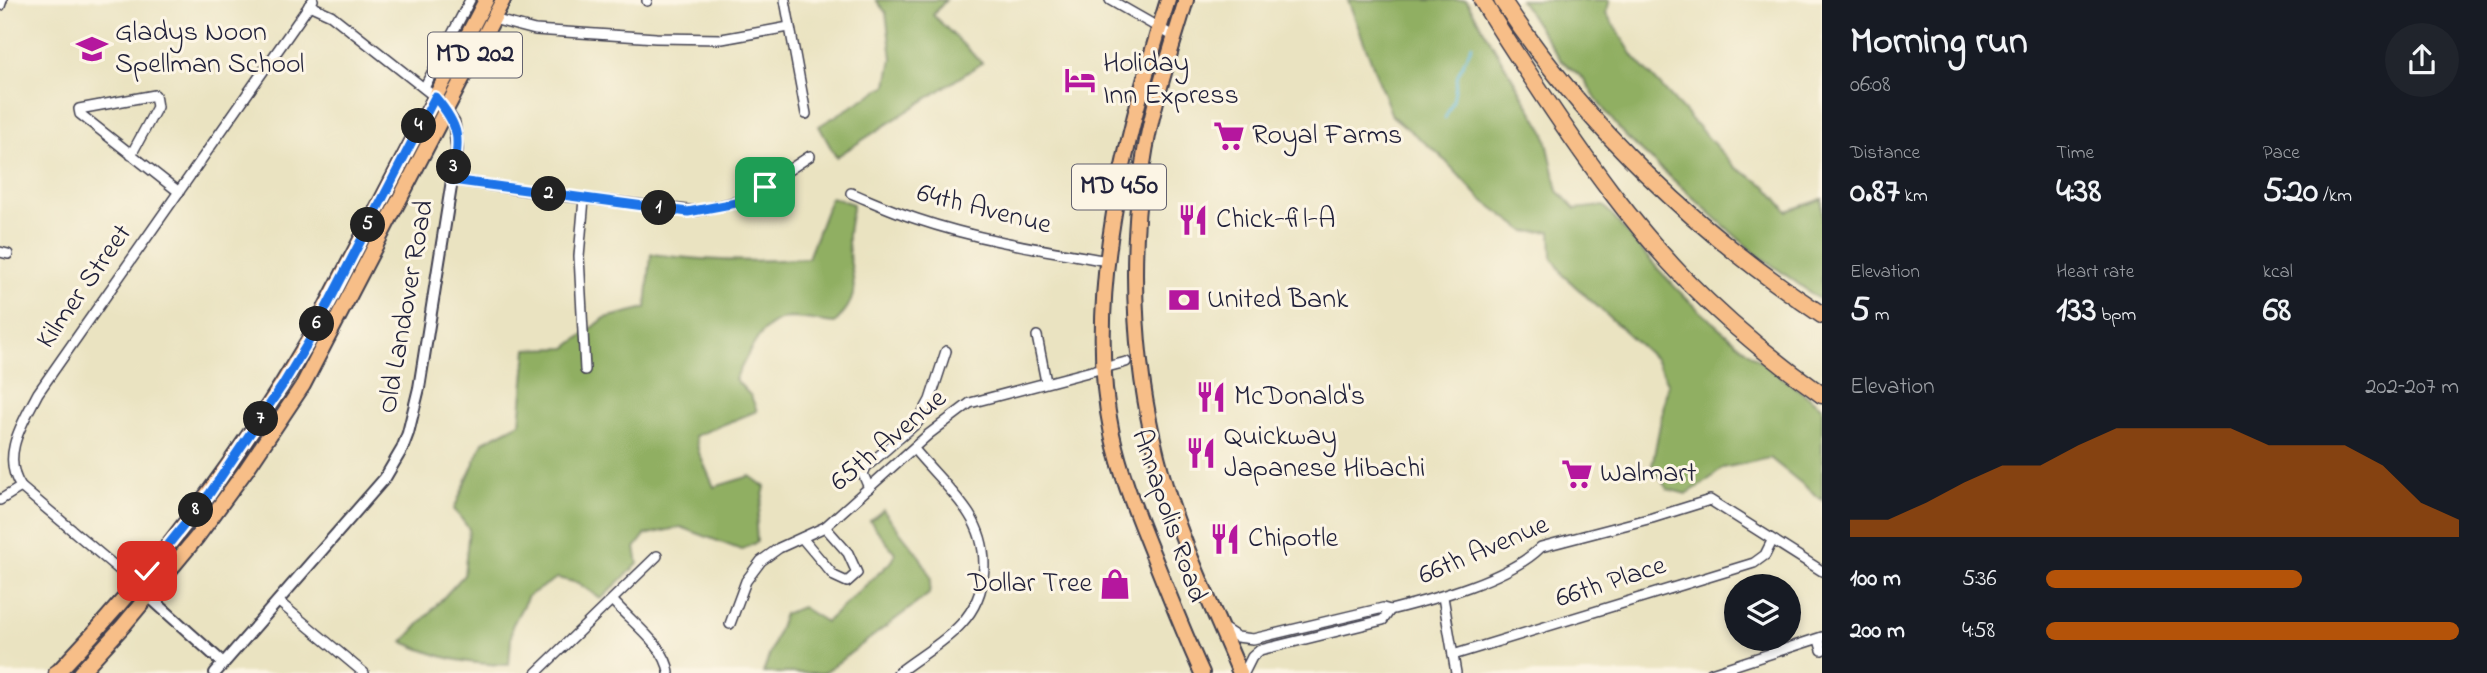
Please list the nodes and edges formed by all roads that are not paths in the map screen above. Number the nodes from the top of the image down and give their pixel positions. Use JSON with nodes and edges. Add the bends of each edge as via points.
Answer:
{"nodes":[{"id":1,"x":2,"y":0,"type":"edge"},
{"id":2,"x":470,"y":0,"type":"edge"},
{"id":3,"x":486,"y":0,"type":"edge"},
{"id":4,"x":503,"y":0,"type":"edge"},
{"id":5,"x":785,"y":0,"type":"edge"},
{"id":6,"x":1110,"y":0,"type":"edge"},
{"id":7,"x":1168,"y":0,"type":"edge"},
{"id":8,"x":1178,"y":0,"type":"edge"},
{"id":9,"x":1186,"y":0,"type":"edge"},
{"id":10,"x":1480,"y":0,"type":"edge"},
{"id":11,"x":1502,"y":0,"type":"edge"},
{"id":12,"x":1507,"y":0,"type":"edge"},
{"id":13,"x":311,"y":3,"type":"edge"},
{"id":14,"x":0,"y":6,"type":"edge"},
{"id":15,"x":493,"y":19,"type":"junction"},
{"id":16,"x":789,"y":27,"type":"junction"},
{"id":17,"x":1159,"y":27,"type":"junction"},
{"id":18,"x":1524,"y":32,"type":"junction"},
{"id":19,"x":1175,"y":37,"type":"junction"},
{"id":20,"x":429,"y":92,"type":"junction"},
{"id":21,"x":446,"y":110,"type":"junction"},
{"id":22,"x":806,"y":114,"type":"dead end"},
{"id":23,"x":131,"y":155,"type":"junction"},
{"id":24,"x":810,"y":156,"type":"dead end"},
{"id":25,"x":452,"y":180,"type":"junction"},
{"id":26,"x":179,"y":192,"type":"junction"},
{"id":27,"x":851,"y":193,"type":"dead end"},
{"id":28,"x":584,"y":199,"type":"junction"},
{"id":29,"x":1108,"y":261,"type":"junction"},
{"id":30,"x":1822,"y":315,"type":"edge"},
{"id":31,"x":1037,"y":336,"type":"dead end"},
{"id":32,"x":946,"y":351,"type":"dead end"},
{"id":33,"x":1126,"y":362,"type":"dead end"},
{"id":34,"x":1104,"y":367,"type":"junction"},
{"id":35,"x":585,"y":370,"type":"dead end"},
{"id":36,"x":1046,"y":382,"type":"junction"},
{"id":37,"x":1822,"y":395,"type":"edge"},
{"id":38,"x":918,"y":422,"type":"junction"},
{"id":39,"x":929,"y":435,"type":"junction"},
{"id":40,"x":914,"y":449,"type":"junction"},
{"id":41,"x":21,"y":486,"type":"junction"},
{"id":42,"x":869,"y":488,"type":"junction"},
{"id":43,"x":0,"y":500,"type":"edge"},
{"id":44,"x":825,"y":527,"type":"junction"},
{"id":45,"x":802,"y":538,"type":"junction"},
{"id":46,"x":1772,"y":541,"type":"junction"},
{"id":47,"x":657,"y":556,"type":"dead end"},
{"id":48,"x":1822,"y":571,"type":"edge"},
{"id":49,"x":136,"y":584,"type":"junction"},
{"id":50,"x":149,"y":596,"type":"junction"},
{"id":51,"x":1443,"y":597,"type":"junction"},
{"id":52,"x":613,"y":601,"type":"junction"},
{"id":53,"x":279,"y":602,"type":"junction"},
{"id":54,"x":1390,"y":610,"type":"junction"},
{"id":55,"x":730,"y":624,"type":"dead end"},
{"id":56,"x":1219,"y":625,"type":"junction"},
{"id":57,"x":1820,"y":639,"type":"edge"},
{"id":58,"x":1822,"y":650,"type":"edge"},
{"id":59,"x":1453,"y":655,"type":"junction"},
{"id":60,"x":223,"y":663,"type":"junction"},
{"id":61,"x":57,"y":673,"type":"edge"},
{"id":62,"x":80,"y":673,"type":"edge"},
{"id":63,"x":215,"y":673,"type":"edge"},
{"id":64,"x":364,"y":673,"type":"edge"},
{"id":65,"x":537,"y":673,"type":"edge"},
{"id":66,"x":669,"y":673,"type":"edge"},
{"id":67,"x":898,"y":673,"type":"edge"},
{"id":68,"x":1202,"y":673,"type":"edge"},
{"id":69,"x":1242,"y":673,"type":"edge"},
{"id":70,"x":1456,"y":673,"type":"edge"},
{"id":71,"x":1711,"y":673,"type":"edge"}],
"edges":[{"from":1,"to":14,"type":"street"},
{"from":2,"to":20,"type":"street"},
{"from":3,"to":20,"type":"main road","number":"MD 202"},
{"from":4,"to":15,"type":"main road","number":"MD 202"},
{"from":5,"to":16,"type":"street"},
{"from":6,"to":17,"type":"street"},
{"from":7,"to":17,"type":"main road","name":"Annapolis Road","number":"MD 450"},
{"from":8,"to":19,"type":"main road","via":[[1171,22]]},
{"from":9,"to":19,"type":"main road","name":"Annapolis Road","number":"MD 450"},
{"from":10,"to":37,"type":"highway","via":[[1594,169],[1683,276],[1754,343]]},
{"from":11,"to":18,"type":"highway"},
{"from":12,"to":18,"type":"highway"},
{"from":13,"to":20,"type":"street"},
{"from":13,"to":26,"type":"street","name":"Kilmer Street"},
{"from":15,"to":16,"type":"street","via":[[552,32],[693,39]]},
{"from":15,"to":21,"type":"main road","number":"MD 202"},
{"from":16,"to":22,"type":"street"},
{"from":17,"to":19,"type":"street"},
{"from":17,"to":29,"type":"main road","name":"Annapolis Road","number":"MD 450","via":[[1127,144]]},
{"from":18,"to":30,"type":"highway","via":[[1591,118],[1645,172],[1728,246]]},
{"from":19,"to":56,"type":"main road","name":"Annapolis Road","number":"MD 450","via":[[1151,122],[1138,202],[1138,344],[1162,475]]},
{"from":20,"to":21,"type":"street","name":"Old Landover Road"},
{"from":20,"to":49,"type":"main road","number":"MD 202","via":[[309,341],[210,493]]},
{"from":21,"to":25,"type":"street","name":"Old Landover Road","via":[[458,139]]},
{"from":21,"to":50,"type":"main road","number":"MD 202","via":[[303,385],[231,492]]},
{"from":23,"to":23,"type":"street","via":[[157,107],[155,95],[79,109]]},
{"from":23,"to":26,"type":"street"},
{"from":24,"to":28,"type":"street","via":[[749,197],[709,209],[688,212]]},
{"from":25,"to":28,"type":"street"},
{"from":25,"to":53,"type":"street","name":"Old Landover Road","via":[[424,363],[408,433],[385,478]]},
{"from":26,"to":41,"type":"street","name":"Kilmer Street","via":[[38,393],[18,430],[10,466]]},
{"from":27,"to":29,"type":"street","name":"64th Avenue","via":[[955,230]]},
{"from":28,"to":35,"type":"street","via":[[579,256]]},
{"from":29,"to":34,"type":"main road","name":"Annapolis Road","number":"MD 450"},
{"from":31,"to":36,"type":"street"},
{"from":32,"to":38,"type":"street"},
{"from":33,"to":34,"type":"street","name":"65th Avenue"},
{"from":34,"to":36,"type":"street","name":"65th Avenue"},
{"from":34,"to":68,"type":"main road","name":"Annapolis Road","number":"MD 450","via":[[1111,431],[1125,485]]},
{"from":36,"to":39,"type":"street","name":"65th Avenue","via":[[970,403]]},
{"from":38,"to":39,"type":"street"},
{"from":38,"to":42,"type":"street","via":[[866,467],[863,474]]},
{"from":39,"to":40,"type":"street","name":"65th Avenue"},
{"from":40,"to":42,"type":"street","name":"65th Avenue"},
{"from":40,"to":67,"type":"street","via":[[970,514],[983,552],[983,582],[979,598],[960,626]]},
{"from":41,"to":43,"type":"street"},
{"from":41,"to":49,"type":"street"},
{"from":42,"to":44,"type":"street","name":"65th Avenue"},
{"from":44,"to":45,"type":"street","name":"65th Avenue"},
{"from":44,"to":45,"type":"street","via":[[848,553],[857,573],[848,582],[834,576]]},
{"from":45,"to":55,"type":"street","name":"65th Avenue","via":[[761,561],[746,581]]},
{"from":46,"to":48,"type":"street","name":"66th Avenue"},
{"from":46,"to":51,"type":"street","name":"66th Avenue","via":[[1710,500],[1541,547],[1528,560]]},
{"from":46,"to":59,"type":"street","name":"66th Place","via":[[1754,564]]},
{"from":47,"to":52,"type":"street"},
{"from":49,"to":50,"type":"street"},
{"from":49,"to":61,"type":"main road","number":"MD 202"},
{"from":50,"to":60,"type":"street"},
{"from":50,"to":62,"type":"main road","number":"MD 202"},
{"from":51,"to":54,"type":"street","name":"66th Avenue"},
{"from":51,"to":59,"type":"street"},
{"from":52,"to":65,"type":"street"},
{"from":52,"to":66,"type":"street","via":[[662,652]]},
{"from":53,"to":60,"type":"street","name":"Old Landover Road"},
{"from":53,"to":64,"type":"street"},
{"from":54,"to":56,"type":"street","name":"66th Avenue","via":[[1253,639],[1237,637]]},
{"from":54,"to":69,"type":"street","name":"66th Avenue","via":[[1383,620],[1260,650]]},
{"from":56,"to":69,"type":"main road","name":"Annapolis Road","number":"MD 450"},
{"from":57,"to":58,"type":"street"},
{"from":57,"to":71,"type":"street"},
{"from":59,"to":70,"type":"street"},
{"from":60,"to":63,"type":"street","name":"Old Landover Road"}]}
